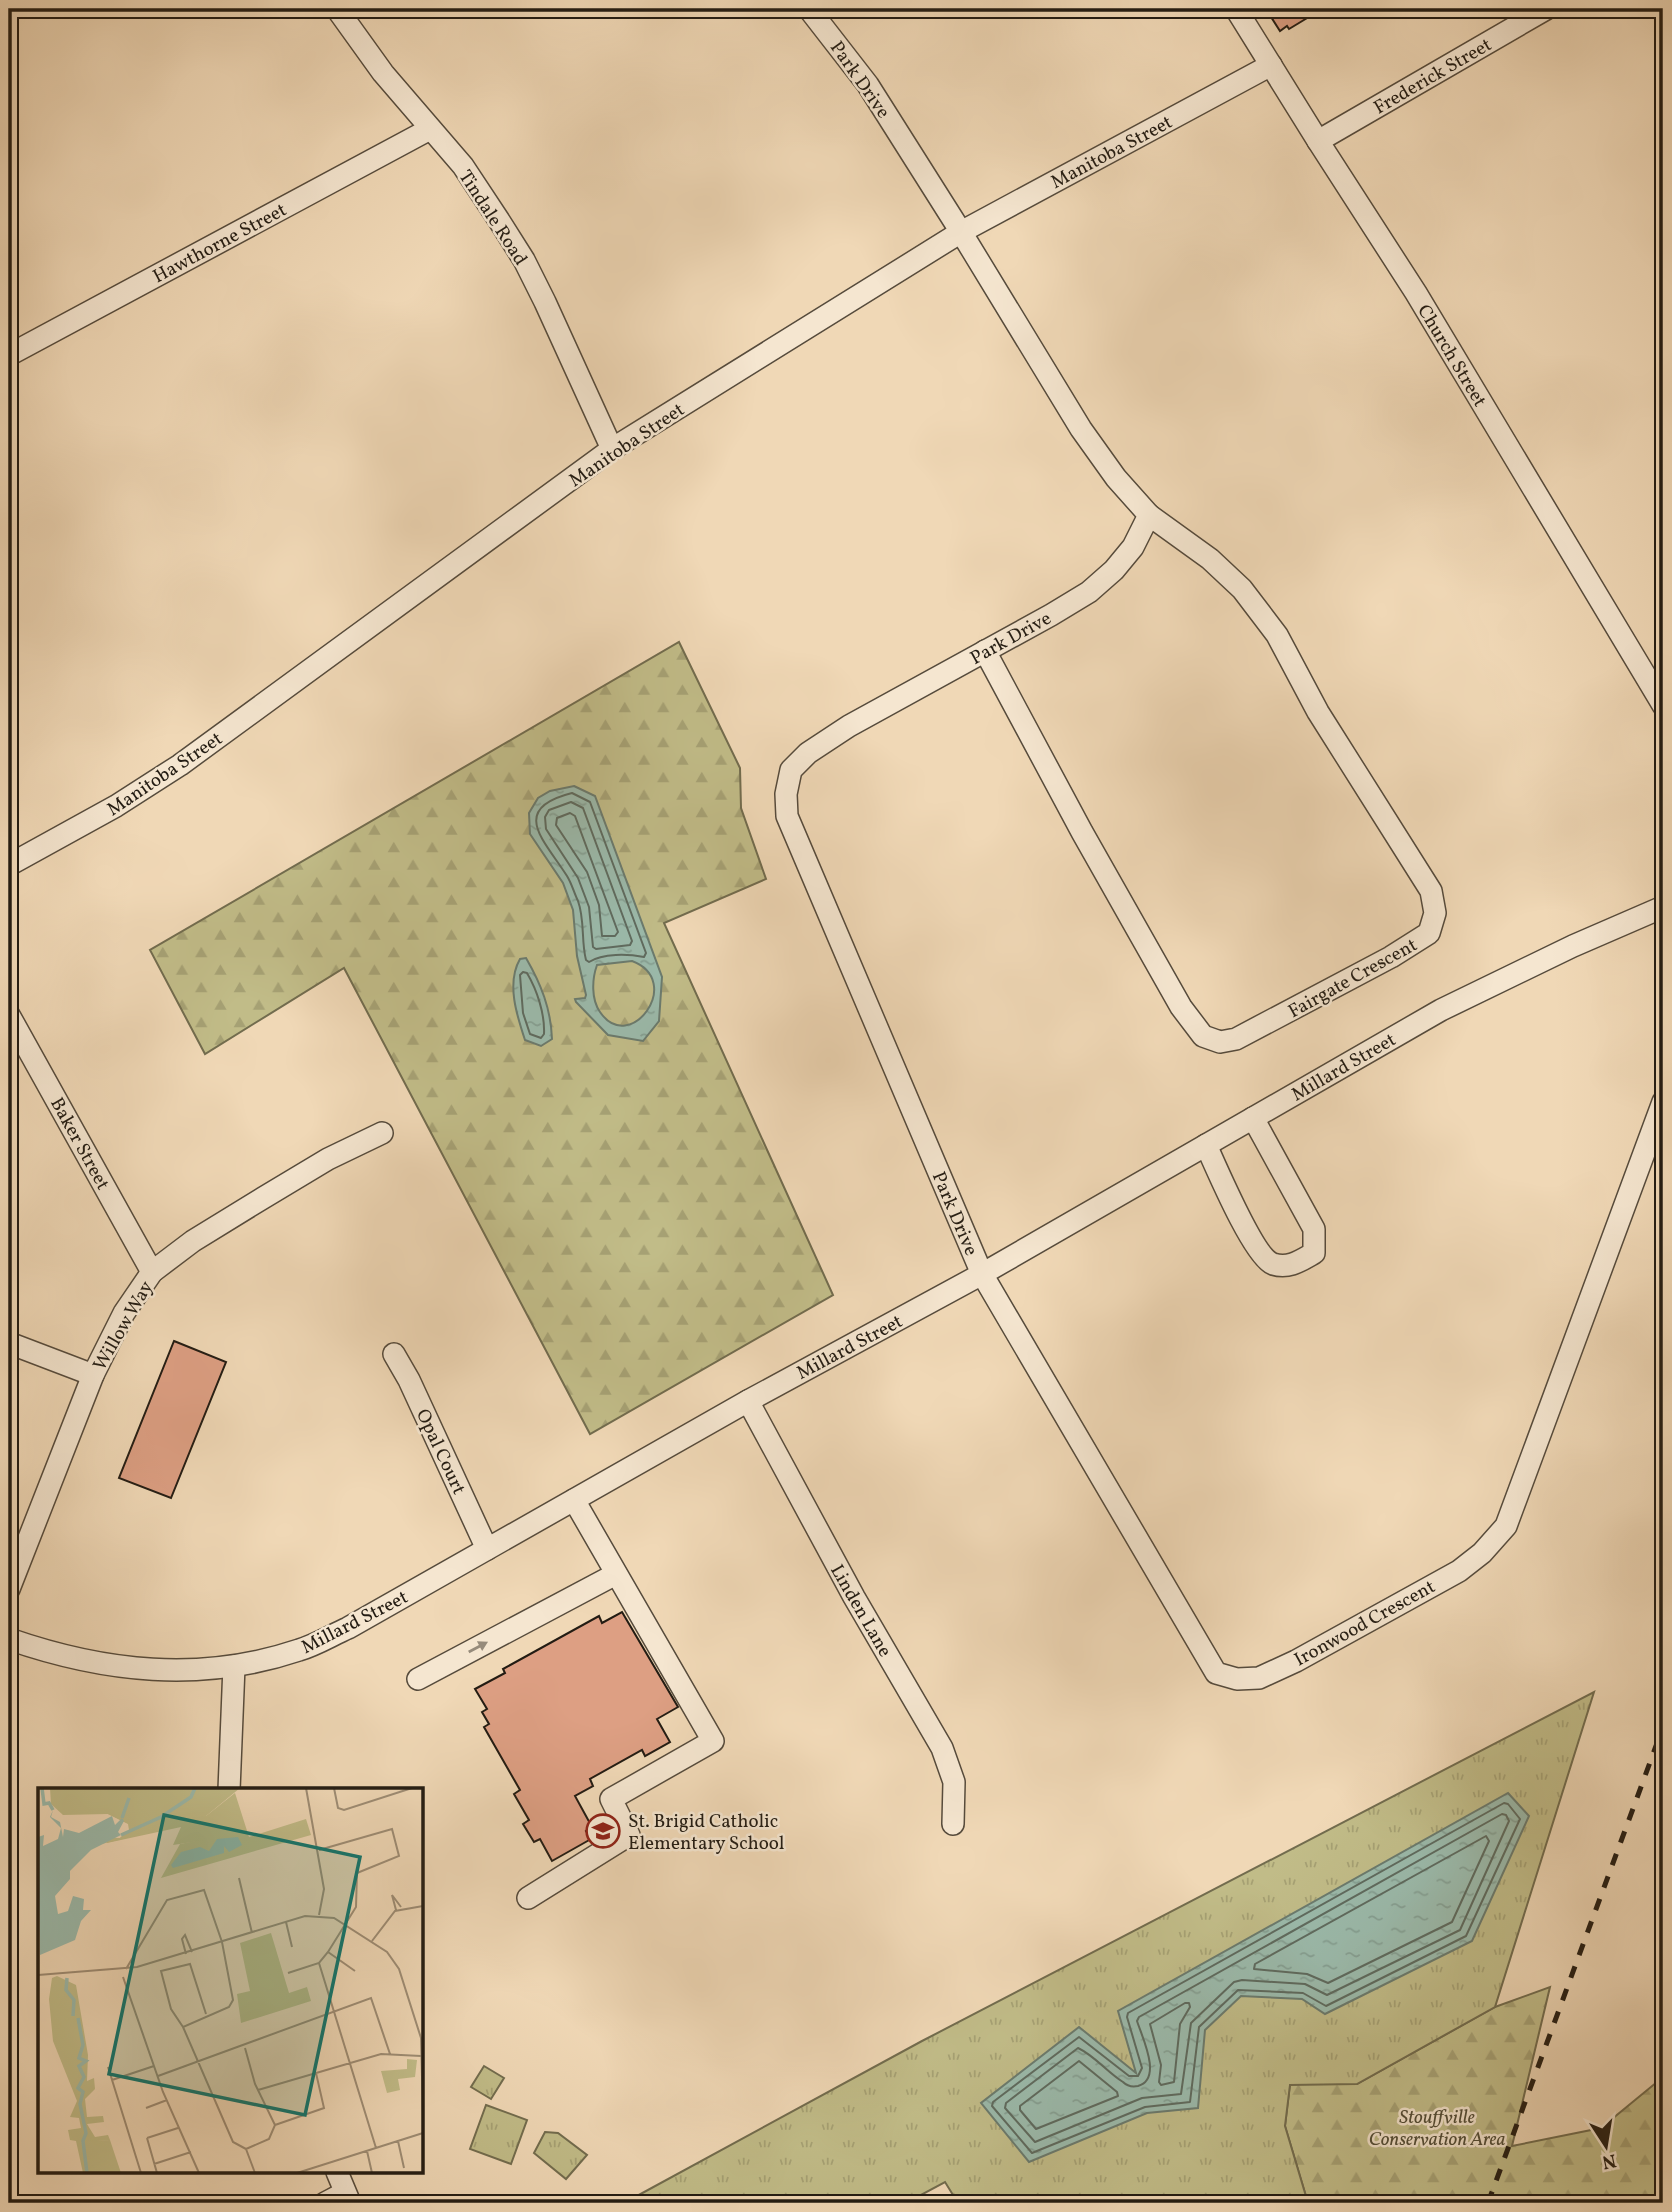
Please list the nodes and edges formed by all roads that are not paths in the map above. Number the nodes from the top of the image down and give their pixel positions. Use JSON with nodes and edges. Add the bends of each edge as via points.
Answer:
{"nodes":[{"id":1,"x":337,"y":9,"type":"edge"},
{"id":2,"x":809,"y":9,"type":"edge"},
{"id":3,"x":1236,"y":9,"type":"edge"},
{"id":4,"x":1546,"y":9,"type":"edge"},
{"id":5,"x":1270,"y":65,"type":"junction"},
{"id":6,"x":430,"y":129,"type":"junction"},
{"id":7,"x":1318,"y":142,"type":"junction"},
{"id":8,"x":961,"y":232,"type":"junction"},
{"id":9,"x":9,"y":355,"type":"edge"},
{"id":10,"x":612,"y":450,"type":"junction"},
{"id":11,"x":1149,"y":515,"type":"junction"},
{"id":12,"x":985,"y":651,"type":"junction"},
{"id":13,"x":1663,"y":705,"type":"edge"},
{"id":14,"x":9,"y":865,"type":"edge"},
{"id":15,"x":1663,"y":907,"type":"edge"},
{"id":16,"x":9,"y":1015,"type":"edge"},
{"id":17,"x":1663,"y":1102,"type":"edge"},
{"id":18,"x":1253,"y":1118,"type":"junction"},
{"id":19,"x":382,"y":1133,"type":"dead end"},
{"id":20,"x":1206,"y":1145,"type":"junction"},
{"id":21,"x":152,"y":1272,"type":"junction"},
{"id":22,"x":982,"y":1274,"type":"junction"},
{"id":23,"x":9,"y":1343,"type":"edge"},
{"id":24,"x":394,"y":1354,"type":"dead end"},
{"id":25,"x":93,"y":1375,"type":"junction"},
{"id":26,"x":748,"y":1401,"type":"junction"},
{"id":27,"x":573,"y":1500,"type":"junction"},
{"id":28,"x":487,"y":1549,"type":"junction"},
{"id":29,"x":616,"y":1574,"type":"junction"},
{"id":30,"x":9,"y":1589,"type":"edge"},
{"id":31,"x":9,"y":1639,"type":"edge"},
{"id":32,"x":234,"y":1666,"type":"junction"},
{"id":33,"x":418,"y":1679,"type":"dead end"},
{"id":34,"x":229,"y":1788,"type":"edge"},
{"id":35,"x":953,"y":1824,"type":"dead end"},
{"id":36,"x":528,"y":1898,"type":"dead end"},
{"id":37,"x":338,"y":2174,"type":"edge"},
{"id":38,"x":347,"y":2198,"type":"edge"},
{"id":39,"x":325,"y":2203,"type":"edge"}],
"edges":[{"from":1,"to":6,"type":"street","name":"Tindale Road"},
{"from":2,"to":8,"type":"street","name":"Park Drive","via":[[868,85]]},
{"from":3,"to":5,"type":"street","name":"Church Street"},
{"from":4,"to":7,"type":"street","name":"Frederick Street"},
{"from":5,"to":7,"type":"street","name":"Church Street"},
{"from":5,"to":8,"type":"street","name":"Manitoba Street"},
{"from":6,"to":9,"type":"street","name":"Hawthorne Street"},
{"from":6,"to":10,"type":"street","name":"Tindale Road","via":[[463,166],[524,260]]},
{"from":7,"to":13,"type":"street","name":"Church Street","via":[[1416,293]]},
{"from":8,"to":10,"type":"street","name":"Manitoba Street"},
{"from":8,"to":11,"type":"street","name":"Park Drive","via":[[1081,429]]},
{"from":10,"to":14,"type":"street","name":"Manitoba Street","via":[[180,765]]},
{"from":11,"to":12,"type":"street","name":"Park Drive","via":[[1133,547],[1089,592]]},
{"from":11,"to":12,"type":"street","name":"Fairgate Crescent","via":[[1210,559],[1242,589],[1277,635],[1318,712],[1431,891],[1435,913],[1429,933],[1236,1039],[1220,1042],[1203,1036],[1181,1007]]},
{"from":12,"to":22,"type":"street","name":"Park Drive","via":[[808,753],[792,770],[786,793],[787,816]]},
{"from":15,"to":18,"type":"street","name":"Millard Street","via":[[1440,1010]]},
{"from":16,"to":21,"type":"street","name":"Baker Street"},
{"from":17,"to":22,"type":"street","name":"Ironwood Crescent","via":[[1506,1526],[1459,1571],[1259,1678],[1237,1679],[1216,1673]]},
{"from":18,"to":20,"type":"street","name":"Millard Street"},
{"from":18,"to":20,"type":"street","via":[[1314,1229],[1314,1253],[1292,1266],[1271,1264],[1257,1250]]},
{"from":19,"to":21,"type":"street","name":"Willow Way","via":[[263,1198],[192,1241]]},
{"from":20,"to":22,"type":"street","name":"Millard Street"},
{"from":21,"to":25,"type":"street","name":"Willow Way","via":[[124,1313]]},
{"from":22,"to":26,"type":"street","name":"Millard Street"},
{"from":23,"to":25,"type":"street"},
{"from":24,"to":28,"type":"street","name":"Opal Court"},
{"from":25,"to":30,"type":"street","name":"Willow Way"},
{"from":26,"to":27,"type":"street","name":"Millard Street"},
{"from":26,"to":35,"type":"street","name":"Linden Lane","via":[[942,1748],[954,1782]]},
{"from":27,"to":28,"type":"street","name":"Millard Street"},
{"from":27,"to":29,"type":"street"},
{"from":28,"to":32,"type":"street","name":"Millard Street","via":[[348,1628],[300,1650]]},
{"from":33,"to":29,"type":"street","one_way":true},
{"from":29,"to":36,"type":"street","via":[[713,1741],[611,1798],[629,1835]]},
{"from":31,"to":32,"type":"street","name":"Millard Street","via":[[103,1665],[156,1671]]},
{"from":32,"to":34,"type":"street"},
{"from":37,"to":38,"type":"street"},
{"from":38,"to":39,"type":"street"}]}
